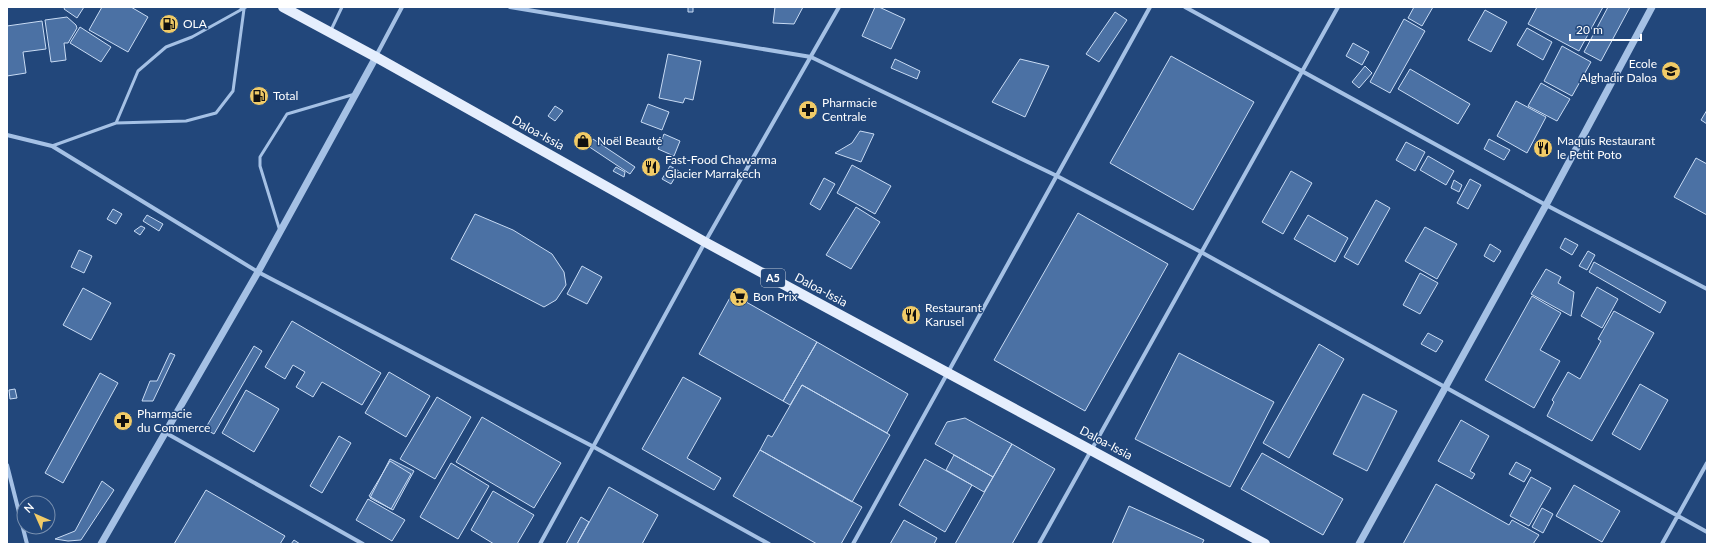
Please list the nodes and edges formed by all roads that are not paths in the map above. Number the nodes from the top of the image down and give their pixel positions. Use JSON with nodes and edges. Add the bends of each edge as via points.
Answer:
{"nodes":[{"id":1,"x":283,"y":7,"type":"edge"},
{"id":2,"x":342,"y":7,"type":"edge"},
{"id":3,"x":402,"y":7,"type":"edge"},
{"id":4,"x":510,"y":7,"type":"edge"},
{"id":5,"x":839,"y":7,"type":"edge"},
{"id":6,"x":1150,"y":7,"type":"edge"},
{"id":7,"x":1185,"y":7,"type":"edge"},
{"id":8,"x":1338,"y":7,"type":"edge"},
{"id":9,"x":1652,"y":7,"type":"edge"},
{"id":10,"x":243,"y":8,"type":"edge"},
{"id":11,"x":330,"y":32,"type":"junction"},
{"id":12,"x":376,"y":57,"type":"junction"},
{"id":13,"x":811,"y":57,"type":"junction"},
{"id":14,"x":1301,"y":72,"type":"junction"},
{"id":15,"x":355,"y":94,"type":"junction"},
{"id":16,"x":116,"y":123,"type":"junction"},
{"id":17,"x":7,"y":135,"type":"edge"},
{"id":18,"x":52,"y":146,"type":"junction"},
{"id":19,"x":1057,"y":176,"type":"junction"},
{"id":20,"x":1546,"y":205,"type":"junction"},
{"id":21,"x":280,"y":231,"type":"junction"},
{"id":22,"x":705,"y":242,"type":"junction"},
{"id":23,"x":1201,"y":252,"type":"junction"},
{"id":24,"x":258,"y":272,"type":"junction"},
{"id":25,"x":1707,"y":290,"type":"edge"},
{"id":26,"x":947,"y":373,"type":"junction"},
{"id":27,"x":1446,"y":387,"type":"junction"},
{"id":28,"x":166,"y":433,"type":"junction"},
{"id":29,"x":594,"y":447,"type":"junction"},
{"id":30,"x":1091,"y":450,"type":"junction"},
{"id":31,"x":1707,"y":464,"type":"edge"},
{"id":32,"x":7,"y":465,"type":"edge"},
{"id":33,"x":1677,"y":517,"type":"junction"},
{"id":34,"x":1707,"y":532,"type":"edge"},
{"id":35,"x":27,"y":544,"type":"edge"},
{"id":36,"x":101,"y":544,"type":"edge"},
{"id":37,"x":363,"y":544,"type":"edge"},
{"id":38,"x":540,"y":544,"type":"edge"},
{"id":39,"x":769,"y":544,"type":"edge"},
{"id":40,"x":853,"y":544,"type":"edge"},
{"id":41,"x":1039,"y":544,"type":"edge"},
{"id":42,"x":1265,"y":544,"type":"edge"},
{"id":43,"x":1359,"y":544,"type":"edge"},
{"id":44,"x":1662,"y":544,"type":"edge"}],
"edges":[{"from":1,"to":11,"type":"main road","name":"Daloa-Issia","number":"A5"},
{"from":2,"to":11,"type":"lane"},
{"from":3,"to":12,"type":"street"},
{"from":4,"to":13,"type":"street"},
{"from":5,"to":13,"type":"street"},
{"from":6,"to":19,"type":"street"},
{"from":7,"to":14,"type":"street"},
{"from":8,"to":14,"type":"street"},
{"from":9,"to":20,"type":"street"},
{"from":10,"to":16,"type":"lane","via":[[192,37],[166,47],[138,71]]},
{"from":10,"to":16,"type":"lane","via":[[233,91],[216,113],[186,121]]},
{"from":11,"to":12,"type":"main road","name":"Daloa-Issia","number":"A5"},
{"from":12,"to":15,"type":"street"},
{"from":12,"to":22,"type":"main road","name":"Daloa-Issia","number":"A5"},
{"from":13,"to":19,"type":"street"},
{"from":13,"to":22,"type":"street"},
{"from":14,"to":20,"type":"street"},
{"from":14,"to":23,"type":"street"},
{"from":15,"to":21,"type":"street"},
{"from":15,"to":21,"type":"lane","via":[[287,114],[260,157],[260,166]]},
{"from":16,"to":18,"type":"lane"},
{"from":17,"to":18,"type":"street"},
{"from":18,"to":24,"type":"street"},
{"from":19,"to":23,"type":"street"},
{"from":19,"to":26,"type":"street"},
{"from":20,"to":25,"type":"street"},
{"from":20,"to":27,"type":"street"},
{"from":21,"to":24,"type":"street"},
{"from":22,"to":26,"type":"main road","name":"Daloa-Issia","number":"A5"},
{"from":22,"to":29,"type":"street"},
{"from":23,"to":27,"type":"street"},
{"from":23,"to":30,"type":"street"},
{"from":24,"to":28,"type":"street"},
{"from":24,"to":29,"type":"street"},
{"from":26,"to":30,"type":"main road","name":"Daloa-Issia","number":"A5"},
{"from":26,"to":40,"type":"street"},
{"from":27,"to":33,"type":"street"},
{"from":27,"to":43,"type":"street"},
{"from":28,"to":36,"type":"street"},
{"from":28,"to":37,"type":"street"},
{"from":29,"to":38,"type":"street"},
{"from":29,"to":39,"type":"street"},
{"from":30,"to":41,"type":"street"},
{"from":30,"to":42,"type":"main road","name":"Daloa-Issia","number":"A5"},
{"from":31,"to":33,"type":"street"},
{"from":32,"to":35,"type":"street"},
{"from":33,"to":34,"type":"street"},
{"from":33,"to":44,"type":"street"}]}
